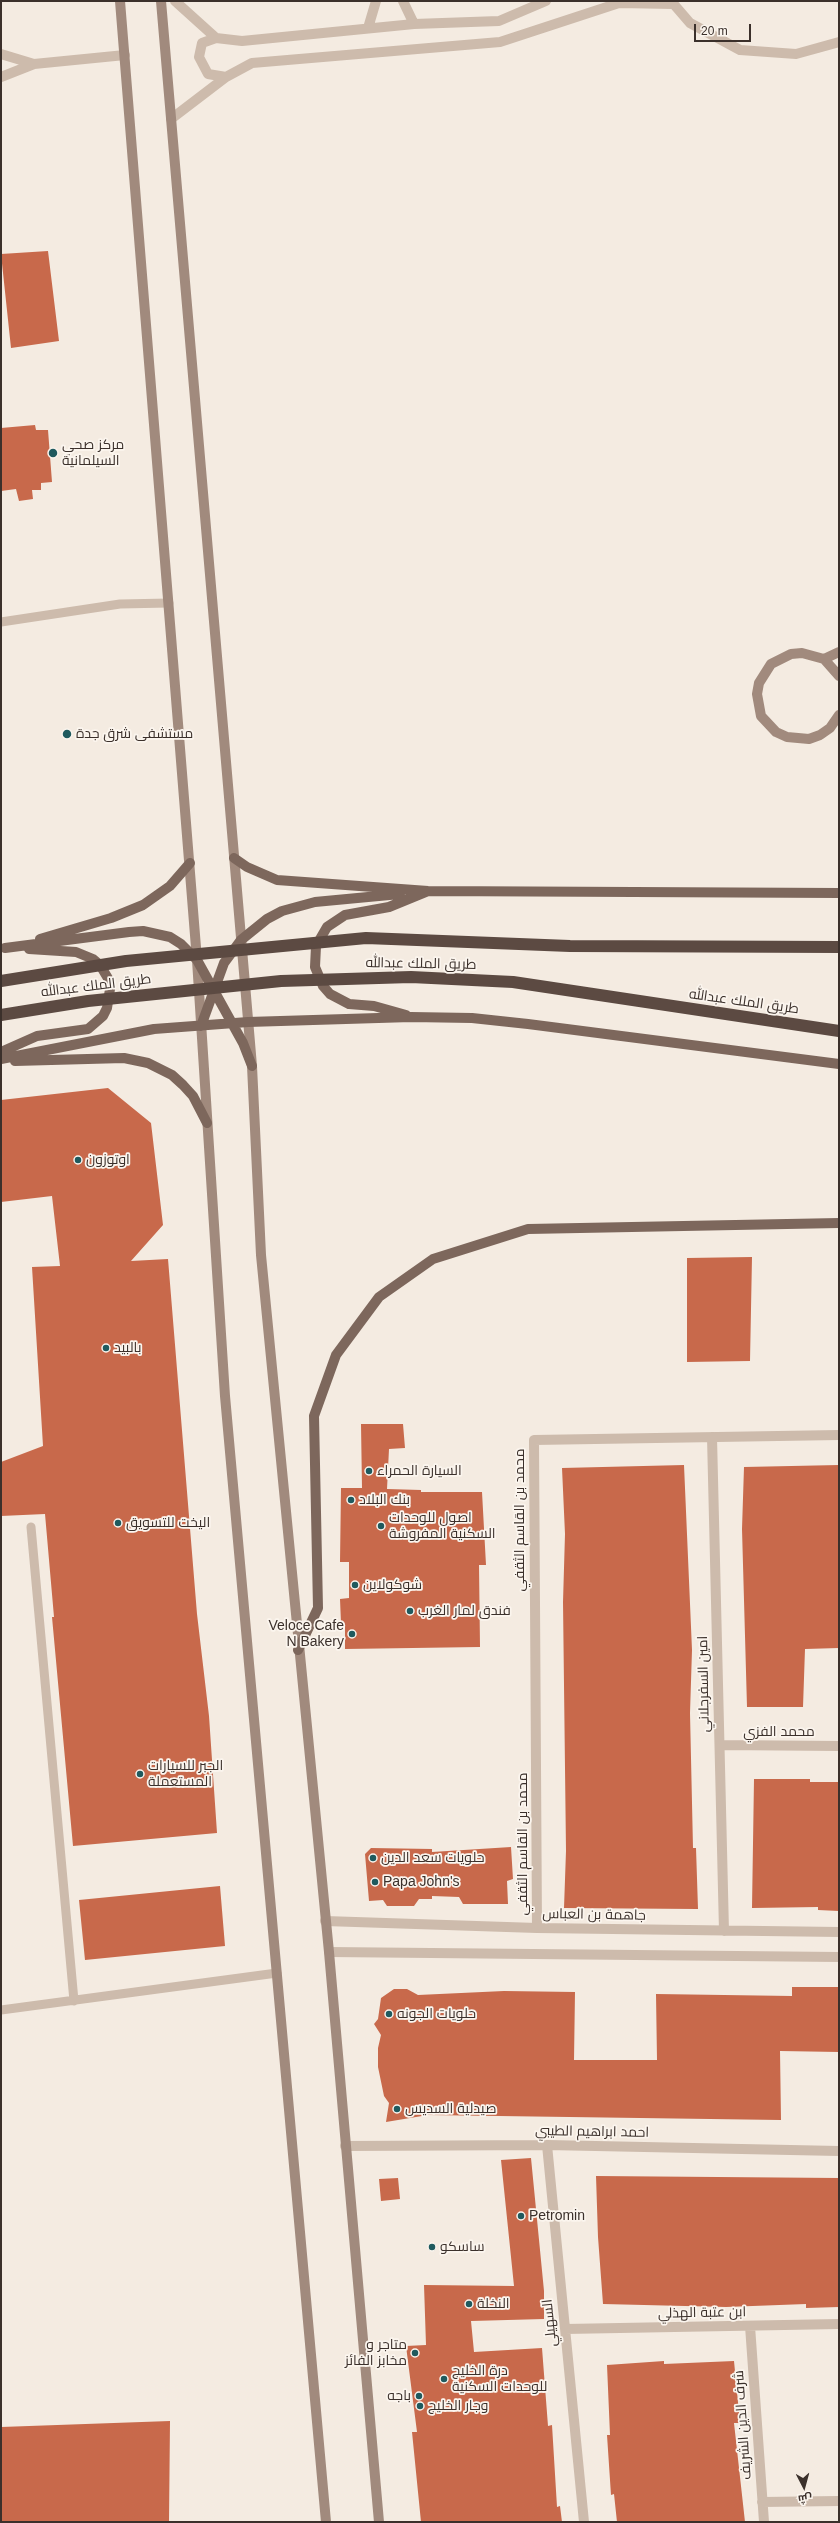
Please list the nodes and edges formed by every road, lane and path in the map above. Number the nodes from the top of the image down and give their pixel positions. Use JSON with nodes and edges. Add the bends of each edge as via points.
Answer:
{"nodes":[{"id":1,"x":120,"y":1,"type":"edge"},
{"id":2,"x":161,"y":1,"type":"edge"},
{"id":3,"x":175,"y":1,"type":"edge"},
{"id":4,"x":376,"y":1,"type":"edge"},
{"id":5,"x":403,"y":1,"type":"edge"},
{"id":6,"x":546,"y":1,"type":"edge"},
{"id":7,"x":672,"y":2,"type":"edge"},
{"id":8,"x":414,"y":24,"type":"junction"},
{"id":9,"x":368,"y":28,"type":"junction"},
{"id":10,"x":216,"y":38,"type":"junction"},
{"id":11,"x":839,"y":42,"type":"edge"},
{"id":12,"x":1,"y":54,"type":"edge"},
{"id":13,"x":125,"y":55,"type":"junction"},
{"id":14,"x":34,"y":64,"type":"junction"},
{"id":15,"x":1,"y":77,"type":"edge"},
{"id":16,"x":226,"y":77,"type":"junction"},
{"id":17,"x":171,"y":118,"type":"junction"},
{"id":18,"x":169,"y":603,"type":"junction"},
{"id":19,"x":1,"y":622,"type":"edge"},
{"id":20,"x":839,"y":652,"type":"edge"},
{"id":21,"x":824,"y":659,"type":"junction"},
{"id":22,"x":839,"y":676,"type":"edge"},
{"id":23,"x":839,"y":715,"type":"edge"},
{"id":24,"x":234,"y":858,"type":"junction"},
{"id":25,"x":190,"y":863,"type":"junction"},
{"id":26,"x":428,"y":891,"type":"junction"},
{"id":27,"x":839,"y":893,"type":"edge"},
{"id":28,"x":241,"y":940,"type":"junction"},
{"id":29,"x":839,"y":947,"type":"edge"},
{"id":30,"x":3,"y":948,"type":"edge"},
{"id":31,"x":197,"y":960,"type":"junction"},
{"id":32,"x":1,"y":981,"type":"edge"},
{"id":33,"x":214,"y":988,"type":"junction"},
{"id":34,"x":1,"y":1015,"type":"edge"},
{"id":35,"x":411,"y":1017,"type":"junction"},
{"id":36,"x":248,"y":1022,"type":"junction"},
{"id":37,"x":232,"y":1023,"type":"junction"},
{"id":38,"x":201,"y":1026,"type":"junction"},
{"id":39,"x":839,"y":1031,"type":"edge"},
{"id":40,"x":1,"y":1052,"type":"edge"},
{"id":41,"x":1,"y":1061,"type":"edge"},
{"id":42,"x":839,"y":1064,"type":"edge"},
{"id":43,"x":252,"y":1066,"type":"junction"},
{"id":44,"x":207,"y":1123,"type":"junction"},
{"id":45,"x":839,"y":1223,"type":"edge"},
{"id":46,"x":839,"y":1435,"type":"edge"},
{"id":47,"x":712,"y":1437,"type":"junction"},
{"id":48,"x":31,"y":1527,"type":"dead end"},
{"id":49,"x":298,"y":1650,"type":"junction"},
{"id":50,"x":720,"y":1745,"type":"junction"},
{"id":51,"x":839,"y":1746,"type":"edge"},
{"id":52,"x":325,"y":1921,"type":"junction"},
{"id":53,"x":537,"y":1928,"type":"junction"},
{"id":54,"x":724,"y":1931,"type":"junction"},
{"id":55,"x":839,"y":1932,"type":"edge"},
{"id":56,"x":329,"y":1952,"type":"junction"},
{"id":57,"x":839,"y":1957,"type":"edge"},
{"id":58,"x":277,"y":1972,"type":"junction"},
{"id":59,"x":74,"y":2000,"type":"junction"},
{"id":60,"x":1,"y":2010,"type":"edge"},
{"id":61,"x":547,"y":2145,"type":"junction"},
{"id":62,"x":345,"y":2146,"type":"junction"},
{"id":63,"x":839,"y":2150,"type":"edge"},
{"id":64,"x":839,"y":2324,"type":"edge"},
{"id":65,"x":750,"y":2326,"type":"junction"},
{"id":66,"x":565,"y":2329,"type":"junction"},
{"id":67,"x":839,"y":2501,"type":"edge"},
{"id":68,"x":762,"y":2502,"type":"junction"},
{"id":69,"x":326,"y":2522,"type":"edge"},
{"id":70,"x":378,"y":2522,"type":"edge"},
{"id":71,"x":584,"y":2522,"type":"edge"},
{"id":72,"x":764,"y":2522,"type":"edge"}],
"edges":[{"from":1,"to":13,"type":"main road"},
{"from":2,"to":17,"type":"main road"},
{"from":3,"to":10,"type":"street"},
{"from":4,"to":9,"type":"street"},
{"from":5,"to":8,"type":"street"},
{"from":6,"to":8,"type":"street","via":[[499,21]]},
{"from":7,"to":11,"type":"street","via":[[690,24],[740,50],[796,54]]},
{"from":7,"to":16,"type":"street","via":[[619,3],[500,42],[252,64]]},
{"from":8,"to":9,"type":"street"},
{"from":9,"to":10,"type":"street","via":[[242,41]]},
{"from":10,"to":16,"type":"street","via":[[202,43],[199,57],[208,74]]},
{"from":12,"to":14,"type":"street"},
{"from":13,"to":14,"type":"street"},
{"from":13,"to":18,"type":"main road"},
{"from":14,"to":15,"type":"street"},
{"from":16,"to":17,"type":"street"},
{"from":17,"to":24,"type":"main road"},
{"from":18,"to":19,"type":"lane","via":[[120,604]]},
{"from":18,"to":25,"type":"main road"},
{"from":20,"to":21,"type":"main road"},
{"from":21,"to":22,"type":"main road"},
{"from":21,"to":23,"type":"main road","via":[[802,653],[780,657],[767,668],[759,683],[758,705],[761,716],[776,732],[798,739],[820,734],[830,728]]},
{"from":24,"to":26,"type":"main road","via":[[247,867],[277,880]]},
{"from":24,"to":28,"type":"main road"},
{"from":25,"to":30,"type":"main road","via":[[158,896],[128,913]]},
{"from":25,"to":31,"type":"main road"},
{"from":26,"to":27,"type":"main road"},
{"from":26,"to":28,"type":"main road","via":[[298,906],[267,919]]},
{"from":26,"to":35,"type":"main road","via":[[389,907],[356,912],[336,920],[321,936],[314,956],[315,967],[323,986],[339,1000],[349,1004],[393,1010]]},
{"from":28,"to":33,"type":"main road","via":[[224,963]]},
{"from":28,"to":36,"type":"main road"},
{"from":29,"to":32,"type":"highway","bridge":true,"via":[[570,946],[366,938],[126,962]]},
{"from":30,"to":31,"type":"main road","via":[[144,931],[176,940]]},
{"from":30,"to":40,"type":"main road","via":[[86,955],[100,965],[110,989],[105,1012],[88,1029],[37,1036]]},
{"from":31,"to":33,"type":"main road"},
{"from":31,"to":38,"type":"main road"},
{"from":33,"to":37,"type":"main road"},
{"from":33,"to":38,"type":"main road"},
{"from":34,"to":39,"type":"highway","name":"طريق الملك عبدالله","bridge":true,"via":[[88,1001],[281,981],[411,977],[513,982]]},
{"from":35,"to":36,"type":"main road"},
{"from":35,"to":42,"type":"main road","via":[[472,1018],[528,1024]]},
{"from":36,"to":37,"type":"main road"},
{"from":36,"to":43,"type":"main road"},
{"from":37,"to":38,"type":"main road"},
{"from":37,"to":43,"type":"main road"},
{"from":38,"to":41,"type":"main road","via":[[154,1029]]},
{"from":38,"to":44,"type":"main road"},
{"from":41,"to":44,"type":"main road","via":[[124,1058],[148,1063],[172,1075],[183,1085],[193,1096]]},
{"from":43,"to":49,"type":"main road","via":[[261,1254]]},
{"from":44,"to":58,"type":"main road","via":[[225,1396]]},
{"from":45,"to":49,"type":"main road","via":[[528,1229],[432,1259],[379,1297],[336,1355],[314,1416],[318,1608]]},
{"from":46,"to":47,"type":"street","name":"محمد بن القاسم الثقفي"},
{"from":47,"to":50,"type":"street","name":"امين السفرجلاني"},
{"from":47,"to":53,"type":"street","name":"محمد بن القاسم الثقفي","via":[[534,1440]]},
{"from":48,"to":59,"type":"lane"},
{"from":49,"to":52,"type":"main road"},
{"from":50,"to":51,"type":"street","name":"محمد الفزي"},
{"from":50,"to":54,"type":"street","name":"امين السفرجلاني"},
{"from":52,"to":53,"type":"street","name":"جاهمة بن العباس"},
{"from":52,"to":56,"type":"main road"},
{"from":53,"to":54,"type":"street","name":"جاهمة بن العباس"},
{"from":54,"to":55,"type":"street","name":"جاهمة بن العباس"},
{"from":56,"to":57,"type":"street"},
{"from":56,"to":62,"type":"main road"},
{"from":58,"to":59,"type":"lane"},
{"from":58,"to":69,"type":"main road"},
{"from":59,"to":60,"type":"lane"},
{"from":61,"to":62,"type":"street","name":"احمد ابراهيم الطيبي"},
{"from":61,"to":63,"type":"street","name":"احمد ابراهيم الطيبي"},
{"from":61,"to":66,"type":"street","name":"السهيلي"},
{"from":62,"to":70,"type":"main road"},
{"from":64,"to":65,"type":"street","name":"ابن عتبة الهذلي"},
{"from":65,"to":66,"type":"street","name":"ابن عتبة الهذلي"},
{"from":65,"to":68,"type":"street","name":"شرف الدين الشريف"},
{"from":66,"to":71,"type":"street","name":"السهيلي"},
{"from":67,"to":68,"type":"street"},
{"from":68,"to":72,"type":"street","name":"شرف الدين الشريف"}]}
